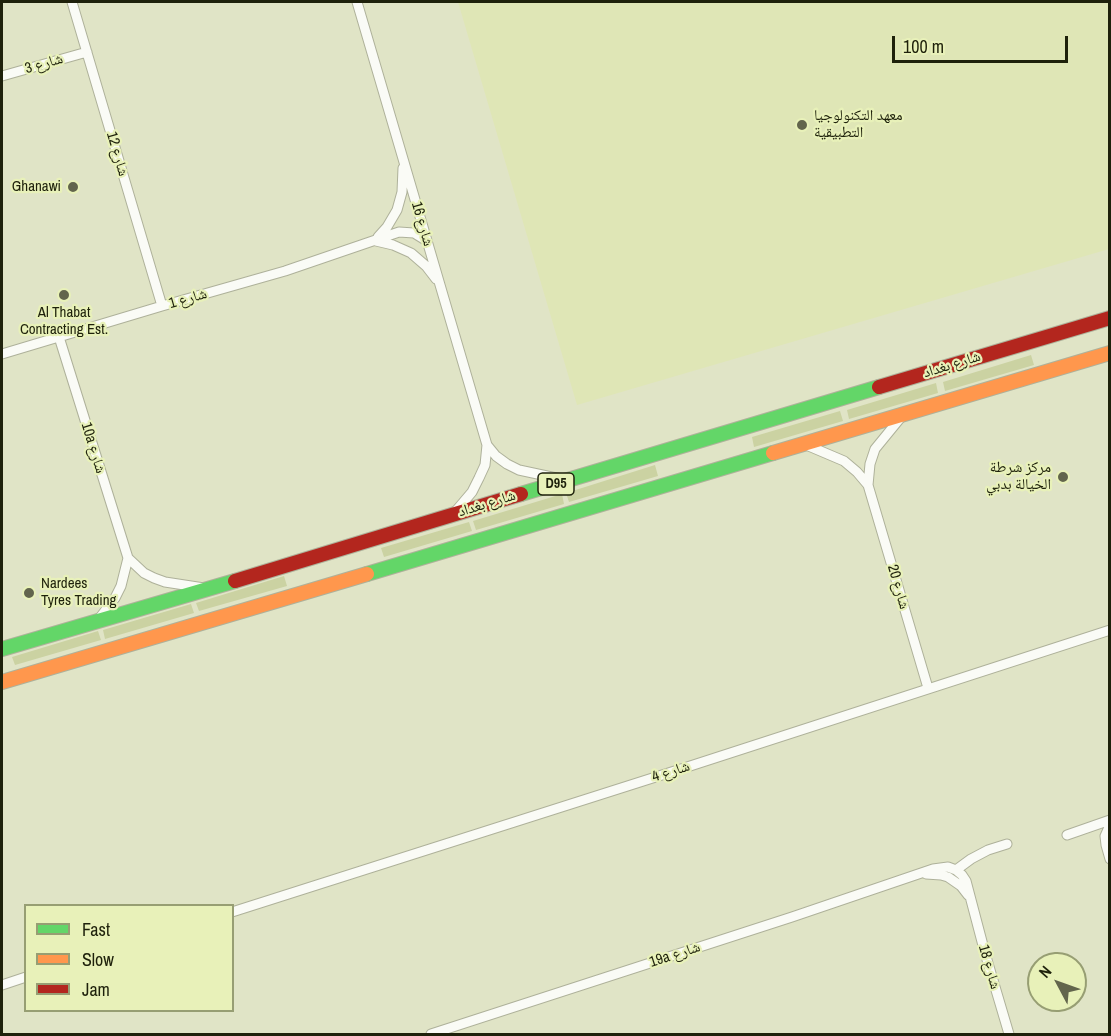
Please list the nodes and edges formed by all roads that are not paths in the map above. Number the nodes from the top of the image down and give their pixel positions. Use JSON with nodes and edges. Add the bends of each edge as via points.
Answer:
{"nodes":[{"id":1,"x":72,"y":2,"type":"edge"},
{"id":2,"x":357,"y":2,"type":"edge"},
{"id":3,"x":87,"y":52,"type":"junction"},
{"id":4,"x":2,"y":76,"type":"edge"},
{"id":5,"x":404,"y":161,"type":"junction"},
{"id":6,"x":374,"y":241,"type":"junction"},
{"id":7,"x":427,"y":241,"type":"junction"},
{"id":8,"x":440,"y":285,"type":"junction"},
{"id":9,"x":162,"y":306,"type":"junction"},
{"id":10,"x":1110,"y":318,"type":"edge"},
{"id":11,"x":59,"y":337,"type":"junction"},
{"id":12,"x":1110,"y":353,"type":"edge"},
{"id":13,"x":2,"y":354,"type":"edge"},
{"id":14,"x":904,"y":414,"type":"junction"},
{"id":15,"x":804,"y":444,"type":"junction"},
{"id":16,"x":488,"y":446,"type":"junction"},
{"id":17,"x":568,"y":480,"type":"junction"},
{"id":18,"x":868,"y":485,"type":"junction"},
{"id":19,"x":452,"y":514,"type":"junction"},
{"id":20,"x":128,"y":558,"type":"junction"},
{"id":21,"x":210,"y":589,"type":"junction"},
{"id":22,"x":97,"y":621,"type":"junction"},
{"id":23,"x":1110,"y":630,"type":"edge"},
{"id":24,"x":2,"y":649,"type":"edge"},
{"id":25,"x":2,"y":682,"type":"edge"},
{"id":26,"x":928,"y":688,"type":"junction"},
{"id":27,"x":1110,"y":823,"type":"edge"},
{"id":28,"x":1067,"y":835,"type":"dead end"},
{"id":29,"x":1007,"y":844,"type":"dead end"},
{"id":30,"x":1110,"y":859,"type":"edge"},
{"id":31,"x":956,"y":870,"type":"junction"},
{"id":32,"x":918,"y":874,"type":"junction"},
{"id":33,"x":970,"y":899,"type":"junction"},
{"id":34,"x":234,"y":911,"type":"edge"},
{"id":35,"x":24,"y":978,"type":"edge"},
{"id":36,"x":2,"y":985,"type":"edge"},
{"id":37,"x":1009,"y":1034,"type":"edge"},
{"id":38,"x":431,"y":1035,"type":"edge"}],
"edges":[{"from":1,"to":3,"type":"street","name":"شارع 12"},
{"from":2,"to":5,"type":"street","name":"شارع 16"},
{"from":3,"to":4,"type":"street","name":"شارع 3"},
{"from":3,"to":9,"type":"street","name":"شارع 12"},
{"from":5,"to":6,"type":"street","via":[[397,210]]},
{"from":5,"to":7,"type":"street","name":"شارع 16"},
{"from":6,"to":7,"type":"street","name":"شارع 1","via":[[406,231]]},
{"from":6,"to":8,"type":"street","via":[[411,253]]},
{"from":6,"to":9,"type":"street","name":"شارع 1"},
{"from":7,"to":8,"type":"street","name":"شارع 16"},
{"from":8,"to":16,"type":"street","name":"شارع 16"},
{"from":9,"to":11,"type":"street","name":"شارع 1"},
{"from":10,"to":17,"type":"main road","name":"شارع بغداد","number":"D95"},
{"from":11,"to":13,"type":"street","name":"شارع 1"},
{"from":11,"to":20,"type":"street","name":"10a شارع"},
{"from":12,"to":14,"type":"main road","number":"D95"},
{"from":14,"to":15,"type":"main road","number":"D95"},
{"from":14,"to":18,"type":"street","name":"شارع 20","via":[[875,449]]},
{"from":15,"to":18,"type":"street","name":"شارع 20","via":[[844,461]]},
{"from":15,"to":25,"type":"main road","number":"D95"},
{"from":16,"to":17,"type":"street","via":[[519,471]]},
{"from":16,"to":19,"type":"street","via":[[479,478]]},
{"from":17,"to":19,"type":"main road","name":"شارع بغداد","number":"D95"},
{"from":18,"to":26,"type":"street","name":"شارع 20"},
{"from":19,"to":21,"type":"main road","name":"شارع بغداد","number":"D95"},
{"from":20,"to":21,"type":"street","via":[[154,578]]},
{"from":20,"to":22,"type":"street","via":[[115,598]]},
{"from":21,"to":22,"type":"main road","name":"شارع بغداد","number":"D95"},
{"from":22,"to":24,"type":"main road","name":"شارع بغداد","number":"D95"},
{"from":23,"to":26,"type":"street","name":"شارع 4"},
{"from":26,"to":34,"type":"street","name":"شارع 4"},
{"from":27,"to":28,"type":"street"},
{"from":27,"to":30,"type":"street","via":[[1106,836]]},
{"from":29,"to":31,"type":"street"},
{"from":31,"to":32,"type":"street","via":[[948,867]]},
{"from":31,"to":33,"type":"street","name":"شارع 18","via":[[966,881]]},
{"from":32,"to":33,"type":"street","name":"شارع 18","via":[[948,878],[961,886]]},
{"from":32,"to":38,"type":"street","name":"19a شارع"},
{"from":33,"to":37,"type":"street","name":"شارع 18"},
{"from":35,"to":36,"type":"street"}]}
